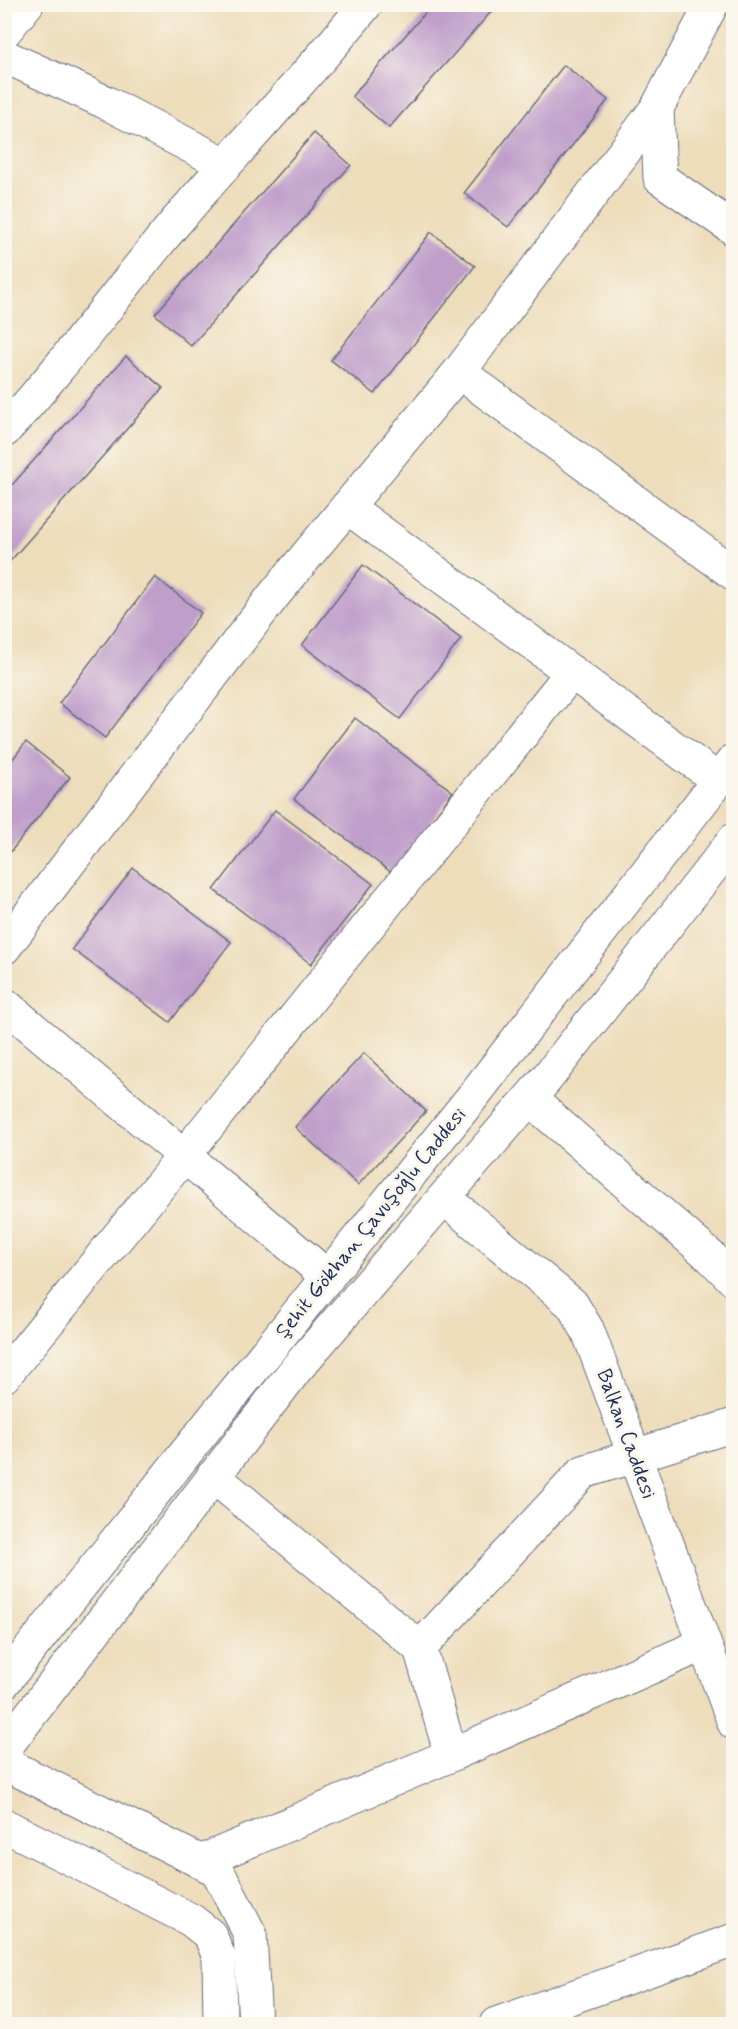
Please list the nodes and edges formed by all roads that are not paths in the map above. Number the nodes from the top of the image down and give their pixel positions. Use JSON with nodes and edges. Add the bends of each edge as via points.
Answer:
{"nodes":[{"id":1,"x":27,"y":4,"type":"edge"},
{"id":2,"x":366,"y":4,"type":"edge"},
{"id":3,"x":712,"y":4,"type":"edge"},
{"id":4,"x":4,"y":32,"type":"edge"},
{"id":5,"x":4,"y":56,"type":"edge"},
{"id":6,"x":657,"y":108,"type":"junction"},
{"id":7,"x":225,"y":164,"type":"junction"},
{"id":8,"x":734,"y":229,"type":"edge"},
{"id":9,"x":459,"y":372,"type":"junction"},
{"id":10,"x":10,"y":416,"type":"edge"},
{"id":11,"x":347,"y":507,"type":"junction"},
{"id":12,"x":734,"y":574,"type":"edge"},
{"id":13,"x":572,"y":672,"type":"junction"},
{"id":14,"x":726,"y":770,"type":"edge"},
{"id":15,"x":734,"y":840,"type":"edge"},
{"id":16,"x":4,"y":948,"type":"edge"},
{"id":17,"x":4,"y":1004,"type":"edge"},
{"id":18,"x":530,"y":1098,"type":"junction"},
{"id":19,"x":184,"y":1156,"type":"junction"},
{"id":20,"x":444,"y":1198,"type":"junction"},
{"id":21,"x":328,"y":1277,"type":"junction"},
{"id":22,"x":734,"y":1280,"type":"edge"},
{"id":23,"x":4,"y":1376,"type":"edge"},
{"id":24,"x":734,"y":1425,"type":"edge"},
{"id":25,"x":635,"y":1456,"type":"junction"},
{"id":26,"x":213,"y":1476,"type":"junction"},
{"id":27,"x":704,"y":1644,"type":"junction"},
{"id":28,"x":420,"y":1648,"type":"junction"},
{"id":29,"x":4,"y":1682,"type":"edge"},
{"id":30,"x":734,"y":1723,"type":"edge"},
{"id":31,"x":4,"y":1749,"type":"edge"},
{"id":32,"x":452,"y":1755,"type":"junction"},
{"id":33,"x":4,"y":1763,"type":"edge"},
{"id":34,"x":4,"y":1825,"type":"edge"},
{"id":35,"x":200,"y":1862,"type":"junction"},
{"id":36,"x":734,"y":1940,"type":"edge"},
{"id":37,"x":220,"y":2025,"type":"edge"},
{"id":38,"x":255,"y":2025,"type":"edge"},
{"id":39,"x":496,"y":2025,"type":"edge"}],
"edges":[{"from":1,"to":4,"type":"street"},
{"from":2,"to":7,"type":"street"},
{"from":3,"to":6,"type":"street"},
{"from":5,"to":7,"type":"street","via":[[105,102]]},
{"from":6,"to":8,"type":"street","via":[[660,178]]},
{"from":6,"to":9,"type":"street"},
{"from":7,"to":10,"type":"street"},
{"from":9,"to":11,"type":"street"},
{"from":9,"to":12,"type":"street"},
{"from":11,"to":13,"type":"street"},
{"from":11,"to":16,"type":"street","via":[[274,595]]},
{"from":13,"to":14,"type":"street"},
{"from":13,"to":19,"type":"street"},
{"from":14,"to":21,"type":"street","name":"Şehit Gökhan Çavuşoğlu Caddesi"},
{"from":15,"to":18,"type":"street"},
{"from":17,"to":19,"type":"street"},
{"from":18,"to":20,"type":"street"},
{"from":18,"to":22,"type":"street"},
{"from":19,"to":21,"type":"street"},
{"from":19,"to":23,"type":"street"},
{"from":20,"to":25,"type":"street","name":"Balkan Caddesi","via":[[572,1304],[588,1331]]},
{"from":20,"to":26,"type":"street","via":[[297,1368]]},
{"from":21,"to":29,"type":"street","name":"Şehit Gökhan Çavuşoğlu Caddesi"},
{"from":24,"to":25,"type":"street"},
{"from":25,"to":27,"type":"street","name":"Balkan Caddesi"},
{"from":25,"to":28,"type":"street","via":[[583,1472]]},
{"from":26,"to":28,"type":"street"},
{"from":26,"to":31,"type":"street"},
{"from":27,"to":30,"type":"street","name":"Balkan Caddesi"},
{"from":27,"to":32,"type":"street"},
{"from":28,"to":32,"type":"street"},
{"from":32,"to":35,"type":"street"},
{"from":33,"to":35,"type":"street"},
{"from":34,"to":37,"type":"street","via":[[191,1920],[210,1935],[219,1956]]},
{"from":35,"to":38,"type":"street","via":[[217,1870],[250,1934]]},
{"from":36,"to":39,"type":"street"}]}
